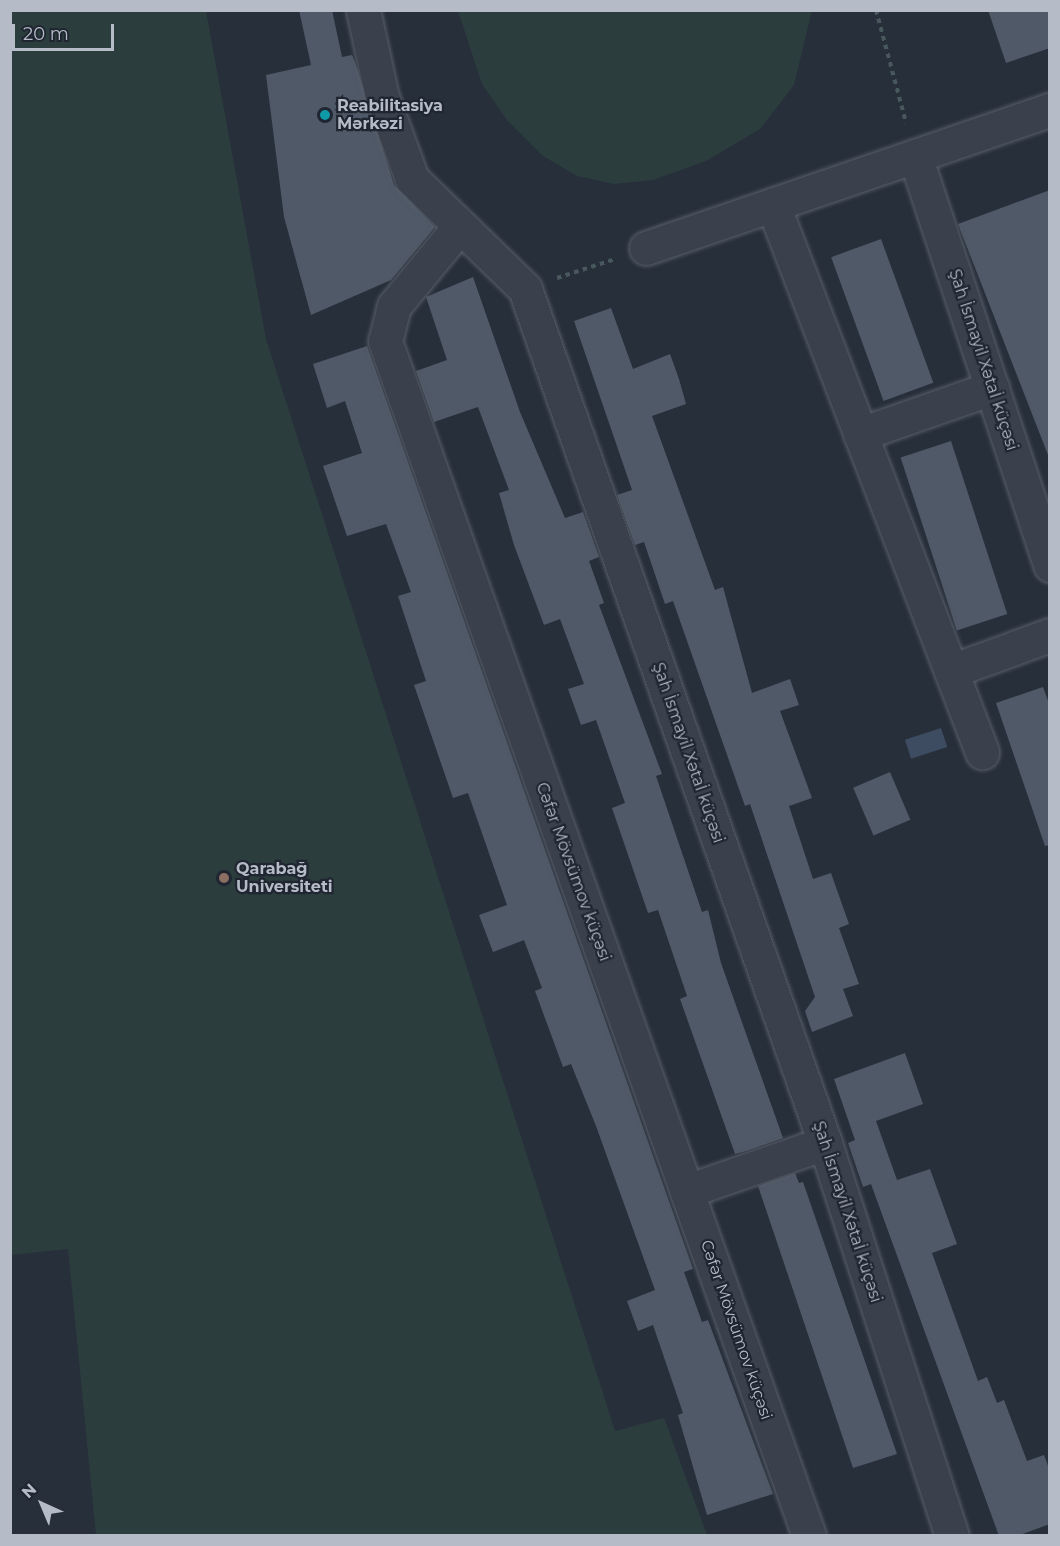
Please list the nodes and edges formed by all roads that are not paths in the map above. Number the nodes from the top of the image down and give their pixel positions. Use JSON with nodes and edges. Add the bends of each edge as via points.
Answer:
{"nodes":[{"id":1,"x":363,"y":10,"type":"edge"},
{"id":2,"x":1050,"y":110,"type":"edge"},
{"id":3,"x":915,"y":156,"type":"junction"},
{"id":4,"x":772,"y":205,"type":"junction"},
{"id":5,"x":460,"y":226,"type":"junction"},
{"id":6,"x":646,"y":248,"type":"road end"},
{"id":7,"x":992,"y":388,"type":"junction"},
{"id":8,"x":860,"y":434,"type":"junction"},
{"id":9,"x":1050,"y":565,"type":"edge"},
{"id":10,"x":1050,"y":635,"type":"edge"},
{"id":11,"x":951,"y":671,"type":"junction"},
{"id":12,"x":982,"y":752,"type":"dead end"},
{"id":13,"x":825,"y":1143,"type":"junction"},
{"id":14,"x":687,"y":1191,"type":"junction"},
{"id":15,"x":808,"y":1536,"type":"edge"},
{"id":16,"x":952,"y":1536,"type":"edge"}],
"edges":[{"from":1,"to":5,"type":"street","name":"Şah İsmayil Xətaİ küçəsi","via":[[382,97],[412,179]]},
{"from":2,"to":3,"type":"street"},
{"from":3,"to":4,"type":"street"},
{"from":3,"to":7,"type":"street","name":"Şah İsmayil Xətaİ küçəsi"},
{"from":4,"to":6,"type":"street"},
{"from":4,"to":8,"type":"street"},
{"from":5,"to":13,"type":"street","name":"Şah İsmayil Xətaİ küçəsi","via":[[525,289]]},
{"from":5,"to":14,"type":"street","name":"Cəfər Mövsümov küçəsi","via":[[394,306],[385,341]]},
{"from":7,"to":8,"type":"street"},
{"from":7,"to":9,"type":"street","name":"Şah İsmayil Xətaİ küçəsi"},
{"from":8,"to":11,"type":"street"},
{"from":10,"to":11,"type":"street"},
{"from":11,"to":12,"type":"street"},
{"from":13,"to":14,"type":"street"},
{"from":13,"to":16,"type":"street","name":"Şah İsmayil Xətaİ küçəsi"},
{"from":14,"to":15,"type":"street","name":"Cəfər Mövsümov küçəsi"}]}
